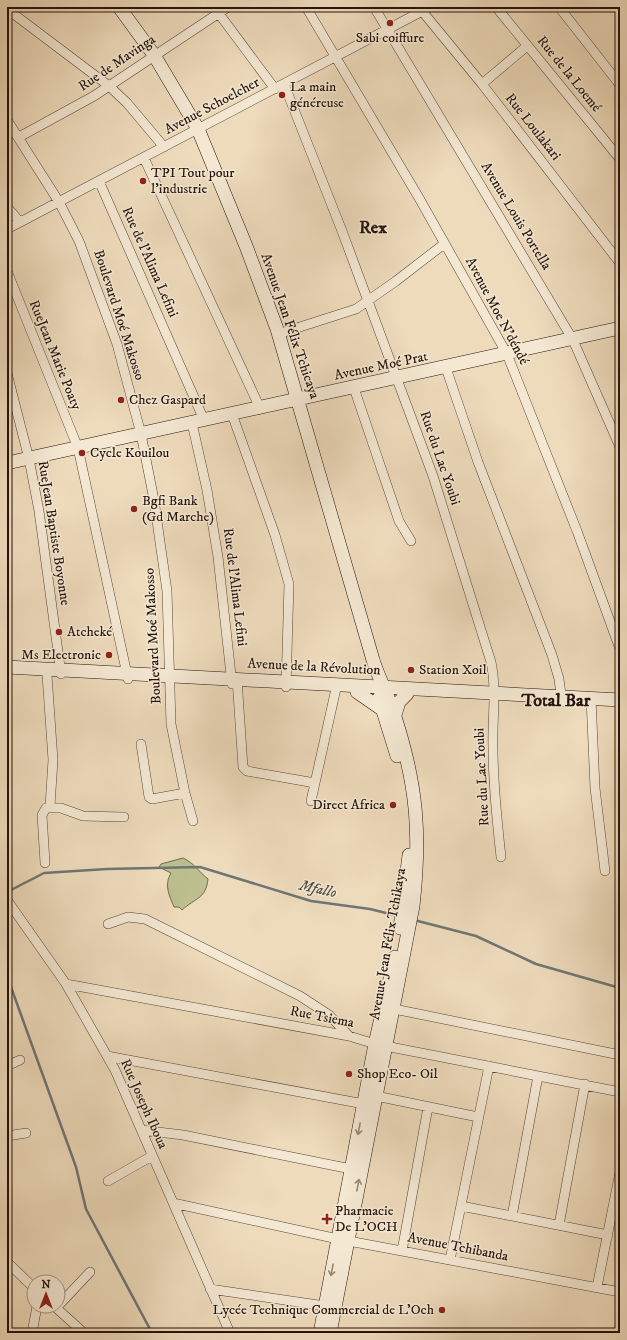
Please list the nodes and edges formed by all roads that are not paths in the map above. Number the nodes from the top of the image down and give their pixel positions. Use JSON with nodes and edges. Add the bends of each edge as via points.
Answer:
{"nodes":[{"id":1,"x":119,"y":7,"type":"edge"},
{"id":2,"x":228,"y":7,"type":"edge"},
{"id":3,"x":306,"y":7,"type":"edge"},
{"id":4,"x":374,"y":7,"type":"edge"},
{"id":5,"x":496,"y":7,"type":"edge"},
{"id":6,"x":559,"y":7,"type":"edge"},
{"id":7,"x":7,"y":9,"type":"edge"},
{"id":8,"x":426,"y":9,"type":"edge"},
{"id":9,"x":217,"y":10,"type":"edge"},
{"id":10,"x":387,"y":30,"type":"junction"},
{"id":11,"x":527,"y":46,"type":"junction"},
{"id":12,"x":154,"y":55,"type":"junction"},
{"id":13,"x":337,"y":56,"type":"junction"},
{"id":14,"x":284,"y":84,"type":"junction"},
{"id":15,"x":482,"y":84,"type":"junction"},
{"id":16,"x":620,"y":85,"type":"edge"},
{"id":17,"x":109,"y":86,"type":"junction"},
{"id":18,"x":275,"y":89,"type":"junction"},
{"id":19,"x":7,"y":120,"type":"edge"},
{"id":20,"x":198,"y":129,"type":"junction"},
{"id":21,"x":19,"y":137,"type":"junction"},
{"id":22,"x":164,"y":147,"type":"junction"},
{"id":23,"x":144,"y":158,"type":"junction"},
{"id":24,"x":620,"y":159,"type":"edge"},
{"id":25,"x":98,"y":181,"type":"junction"},
{"id":26,"x":59,"y":202,"type":"junction"},
{"id":27,"x":7,"y":206,"type":"edge"},
{"id":28,"x":20,"y":222,"type":"junction"},
{"id":29,"x":7,"y":229,"type":"edge"},
{"id":30,"x":444,"y":244,"type":"junction"},
{"id":31,"x":620,"y":263,"type":"edge"},
{"id":32,"x":7,"y":272,"type":"edge"},
{"id":33,"x":368,"y":300,"type":"junction"},
{"id":34,"x":620,"y":328,"type":"edge"},
{"id":35,"x":278,"y":334,"type":"junction"},
{"id":36,"x":574,"y":340,"type":"junction"},
{"id":37,"x":507,"y":354,"type":"junction"},
{"id":38,"x":446,"y":368,"type":"junction"},
{"id":39,"x":7,"y":373,"type":"edge"},
{"id":40,"x":396,"y":378,"type":"junction"},
{"id":41,"x":354,"y":388,"type":"junction"},
{"id":42,"x":298,"y":400,"type":"junction"},
{"id":43,"x":260,"y":408,"type":"junction"},
{"id":44,"x":232,"y":414,"type":"junction"},
{"id":45,"x":198,"y":422,"type":"junction"},
{"id":46,"x":616,"y":429,"type":"edge"},
{"id":47,"x":141,"y":434,"type":"junction"},
{"id":48,"x":620,"y":447,"type":"edge"},
{"id":49,"x":78,"y":448,"type":"junction"},
{"id":50,"x":29,"y":459,"type":"junction"},
{"id":51,"x":7,"y":463,"type":"edge"},
{"id":52,"x":411,"y":541,"type":"dead end"},
{"id":53,"x":620,"y":648,"type":"edge"},
{"id":54,"x":7,"y":667,"type":"edge"},
{"id":55,"x":7,"y":673,"type":"edge"},
{"id":56,"x":61,"y":673,"type":"junction"},
{"id":57,"x":47,"y":675,"type":"junction"},
{"id":58,"x":128,"y":676,"type":"junction"},
{"id":59,"x":170,"y":678,"type":"junction"},
{"id":60,"x":234,"y":681,"type":"junction"},
{"id":61,"x":286,"y":684,"type":"junction"},
{"id":62,"x":381,"y":687,"type":"junction"},
{"id":63,"x":336,"y":688,"type":"junction"},
{"id":64,"x":357,"y":692,"type":"junction"},
{"id":65,"x":407,"y":694,"type":"junction"},
{"id":66,"x":494,"y":696,"type":"junction"},
{"id":67,"x":562,"y":699,"type":"junction"},
{"id":68,"x":620,"y":700,"type":"edge"},
{"id":69,"x":591,"y":701,"type":"junction"},
{"id":70,"x":620,"y":706,"type":"edge"},
{"id":71,"x":389,"y":712,"type":"junction"},
{"id":72,"x":142,"y":744,"type":"dead end"},
{"id":73,"x":315,"y":783,"type":"junction"},
{"id":74,"x":185,"y":793,"type":"junction"},
{"id":75,"x":311,"y":801,"type":"dead end"},
{"id":76,"x":50,"y":806,"type":"junction"},
{"id":77,"x":124,"y":817,"type":"dead end"},
{"id":78,"x":193,"y":821,"type":"dead end"},
{"id":79,"x":501,"y":857,"type":"dead end"},
{"id":80,"x":45,"y":863,"type":"dead end"},
{"id":81,"x":605,"y":871,"type":"dead end"},
{"id":82,"x":7,"y":900,"type":"edge"},
{"id":83,"x":108,"y":924,"type":"dead end"},
{"id":84,"x":66,"y":984,"type":"junction"},
{"id":85,"x":394,"y":1009,"type":"junction"},
{"id":86,"x":349,"y":1036,"type":"junction"},
{"id":87,"x":381,"y":1045,"type":"junction"},
{"id":88,"x":620,"y":1055,"type":"edge"},
{"id":89,"x":107,"y":1056,"type":"junction"},
{"id":90,"x":20,"y":1060,"type":"dead end"},
{"id":91,"x":7,"y":1066,"type":"edge"},
{"id":92,"x":489,"y":1066,"type":"junction"},
{"id":93,"x":538,"y":1076,"type":"junction"},
{"id":94,"x":585,"y":1084,"type":"junction"},
{"id":95,"x":620,"y":1092,"type":"edge"},
{"id":96,"x":376,"y":1096,"type":"junction"},
{"id":97,"x":364,"y":1104,"type":"junction"},
{"id":98,"x":428,"y":1106,"type":"junction"},
{"id":99,"x":478,"y":1117,"type":"junction"},
{"id":100,"x":141,"y":1130,"type":"junction"},
{"id":101,"x":26,"y":1133,"type":"dead end"},
{"id":102,"x":7,"y":1136,"type":"edge"},
{"id":103,"x":152,"y":1156,"type":"junction"},
{"id":104,"x":351,"y":1168,"type":"junction"},
{"id":105,"x":620,"y":1172,"type":"edge"},
{"id":106,"x":108,"y":1181,"type":"dead end"},
{"id":107,"x":173,"y":1203,"type":"junction"},
{"id":108,"x":461,"y":1206,"type":"junction"},
{"id":109,"x":512,"y":1216,"type":"junction"},
{"id":110,"x":559,"y":1226,"type":"junction"},
{"id":111,"x":608,"y":1235,"type":"junction"},
{"id":112,"x":343,"y":1240,"type":"junction"},
{"id":113,"x":402,"y":1251,"type":"junction"},
{"id":114,"x":450,"y":1260,"type":"junction"},
{"id":115,"x":7,"y":1262,"type":"edge"},
{"id":116,"x":90,"y":1272,"type":"dead end"},
{"id":117,"x":26,"y":1280,"type":"edge"},
{"id":118,"x":598,"y":1287,"type":"junction"},
{"id":119,"x":210,"y":1288,"type":"junction"},
{"id":120,"x":620,"y":1292,"type":"edge"},
{"id":121,"x":66,"y":1297,"type":"edge"},
{"id":122,"x":325,"y":1306,"type":"junction"},
{"id":123,"x":36,"y":1314,"type":"edge"},
{"id":124,"x":65,"y":1314,"type":"edge"},
{"id":125,"x":32,"y":1333,"type":"edge"},
{"id":126,"x":84,"y":1333,"type":"edge"},
{"id":127,"x":230,"y":1333,"type":"edge"},
{"id":128,"x":320,"y":1333,"type":"edge"},
{"id":129,"x":330,"y":1333,"type":"edge"}],
"edges":[{"from":1,"to":12,"type":"street","name":"Avenue Jean Félix Tchicaya"},
{"from":2,"to":9,"type":"street","name":"Rue de Mavinga"},
{"from":3,"to":13,"type":"street","name":"Avenue Moe N'déndé"},
{"from":4,"to":10,"type":"street","name":"Avenue Louis Portella"},
{"from":5,"to":11,"type":"street","name":"Rue de la Loemé"},
{"from":6,"to":16,"type":"street"},
{"from":7,"to":17,"type":"street"},
{"from":8,"to":10,"type":"street","name":"Avenue Schoelcher"},
{"from":8,"to":15,"type":"street","name":"Rue Loulakari"},
{"from":9,"to":12,"type":"street","name":"Rue de Mavinga"},
{"from":9,"to":18,"type":"street"},
{"from":10,"to":13,"type":"street","name":"Avenue Schoelcher"},
{"from":10,"to":36,"type":"street","name":"Avenue Louis Portella"},
{"from":11,"to":15,"type":"street"},
{"from":11,"to":24,"type":"street","name":"Rue de la Loemé"},
{"from":12,"to":17,"type":"street","name":"Rue de Mavinga"},
{"from":12,"to":20,"type":"street","name":"Avenue Jean Félix Tchicaya"},
{"from":13,"to":14,"type":"street","name":"Avenue Schoelcher"},
{"from":13,"to":30,"type":"street","name":"Avenue Moe N'déndé"},
{"from":14,"to":18,"type":"street","name":"Avenue Schoelcher"},
{"from":14,"to":33,"type":"street","name":"Rue du Lac Youbi"},
{"from":15,"to":31,"type":"street","name":"Rue Loulakari"},
{"from":17,"to":21,"type":"street","name":"Rue de Mavinga","via":[[71,110]]},
{"from":17,"to":22,"type":"street"},
{"from":18,"to":20,"type":"street","name":"Avenue Schoelcher"},
{"from":19,"to":21,"type":"street","name":"Boulevard Moé Makosso"},
{"from":20,"to":22,"type":"street","name":"Avenue Schoelcher"},
{"from":20,"to":35,"type":"street","name":"Avenue Jean Félix Tchicaya"},
{"from":21,"to":26,"type":"street","name":"Boulevard Moé Makosso"},
{"from":22,"to":23,"type":"street","name":"Avenue Schoelcher"},
{"from":23,"to":25,"type":"street","name":"Avenue Schoelcher"},
{"from":23,"to":43,"type":"street"},
{"from":25,"to":26,"type":"street","name":"Avenue Schoelcher"},
{"from":25,"to":45,"type":"street","name":"Rue de l'Alima Lefini"},
{"from":26,"to":28,"type":"street","name":"Avenue Schoelcher"},
{"from":26,"to":47,"type":"street","name":"Boulevard Moé Makosso","via":[[79,241],[98,288],[117,344]]},
{"from":27,"to":28,"type":"street"},
{"from":28,"to":29,"type":"street","name":"Avenue Schoelcher"},
{"from":30,"to":33,"type":"street"},
{"from":30,"to":37,"type":"street","name":"Avenue Moe N'déndé"},
{"from":32,"to":49,"type":"street","name":"RueJean Marie Poaty"},
{"from":33,"to":35,"type":"street","via":[[356,309]]},
{"from":33,"to":40,"type":"street","name":"Rue du Lac Youbi"},
{"from":34,"to":36,"type":"street","name":"Avenue Moé Prat"},
{"from":35,"to":42,"type":"street","name":"Avenue Jean Félix Tchicaya"},
{"from":36,"to":37,"type":"street","name":"Avenue Moé Prat"},
{"from":36,"to":46,"type":"street","name":"Avenue Louis Portella"},
{"from":37,"to":38,"type":"street","name":"Avenue Moé Prat"},
{"from":37,"to":53,"type":"street","name":"Avenue Moe N'déndé","via":[[577,530]]},
{"from":38,"to":40,"type":"street","name":"Avenue Moé Prat"},
{"from":38,"to":67,"type":"street","via":[[478,462],[556,666]]},
{"from":39,"to":50,"type":"street","name":"RueJean Baptiste Boyonne"},
{"from":40,"to":41,"type":"street","name":"Avenue Moé Prat"},
{"from":40,"to":66,"type":"street","name":"Rue du Lac Youbi","via":[[433,476],[491,662]]},
{"from":41,"to":42,"type":"street","name":"Avenue Moé Prat"},
{"from":41,"to":52,"type":"street","via":[[399,520]]},
{"from":42,"to":43,"type":"street","name":"Avenue Moé Prat"},
{"from":42,"to":62,"type":"street","name":"Avenue Jean Félix Tchicaya"},
{"from":43,"to":44,"type":"street","name":"Avenue Moé Prat"},
{"from":44,"to":45,"type":"street","name":"Avenue Moé Prat"},
{"from":44,"to":61,"type":"street","via":[[275,535],[289,584]]},
{"from":45,"to":47,"type":"street","name":"Avenue Moé Prat"},
{"from":45,"to":60,"type":"street","name":"Rue de l'Alima Lefini"},
{"from":46,"to":48,"type":"street","name":"Avenue Louis Portella"},
{"from":47,"to":49,"type":"street","name":"Avenue Moé Prat"},
{"from":47,"to":59,"type":"street","name":"Boulevard Moé Makosso","via":[[154,500],[167,591]]},
{"from":49,"to":50,"type":"street","name":"Avenue Moé Prat"},
{"from":49,"to":58,"type":"street","name":"RueJean Marie Poaty"},
{"from":50,"to":51,"type":"street","name":"Avenue Moé Prat"},
{"from":50,"to":56,"type":"street","name":"RueJean Baptiste Boyonne","via":[[39,511]]},
{"from":54,"to":56,"type":"street","name":"Avenue de la Révolution"},
{"from":55,"to":57,"type":"street","name":"Avenue de la Révolution"},
{"from":56,"to":57,"type":"street","name":"Avenue de la Révolution"},
{"from":56,"to":58,"type":"street","name":"Avenue de la Révolution"},
{"from":57,"to":76,"type":"street","via":[[53,760]]},
{"from":58,"to":59,"type":"street","name":"Avenue de la Révolution"},
{"from":59,"to":60,"type":"street","name":"Avenue de la Révolution"},
{"from":59,"to":74,"type":"street","name":"Boulevard Moé Makosso","via":[[171,724]]},
{"from":60,"to":61,"type":"street","name":"Avenue de la Révolution"},
{"from":60,"to":73,"type":"street","name":"Rue de l'Alima Lefini","via":[[243,767],[247,771]]},
{"from":61,"to":63,"type":"street","name":"Avenue de la Révolution"},
{"from":62,"to":63,"type":"street","name":"Avenue de la Révolution"},
{"from":62,"to":64,"type":"street","name":"Avenue de la Révolution"},
{"from":62,"to":65,"type":"street","name":"Avenue de la Révolution"},
{"from":62,"to":66,"type":"street","name":"Avenue de la Révolution"},
{"from":62,"to":71,"type":"street","name":"Avenue Jean Félix Tchikaya"},
{"from":63,"to":64,"type":"street","name":"Avenue de la Révolution"},
{"from":63,"to":73,"type":"street"},
{"from":64,"to":71,"type":"street"},
{"from":65,"to":66,"type":"street","name":"Avenue de la Révolution"},
{"from":65,"to":71,"type":"street"},
{"from":66,"to":67,"type":"street","name":"Avenue de la Révolution"},
{"from":66,"to":79,"type":"street","name":"Rue du Lac Youbi","via":[[493,765]]},
{"from":67,"to":69,"type":"street","name":"Avenue de la Révolution"},
{"from":68,"to":69,"type":"street","name":"Avenue de la Révolution"},
{"from":69,"to":70,"type":"street","name":"Avenue de la Révolution"},
{"from":69,"to":81,"type":"street","via":[[595,788]]},
{"from":71,"to":85,"type":"street","name":"Avenue Jean Félix Tchikaya","via":[[412,778],[417,810],[418,866]]},
{"from":71,"to":87,"type":"street","name":"Avenue Jean Félix Tchikaya","via":[[406,795],[409,836],[401,926]]},
{"from":72,"to":74,"type":"street","via":[[149,797],[152,799]]},
{"from":73,"to":75,"type":"street"},
{"from":74,"to":78,"type":"street","name":"Boulevard Moé Makosso"},
{"from":76,"to":77,"type":"street","via":[[83,816]]},
{"from":76,"to":80,"type":"street","via":[[42,815]]},
{"from":82,"to":84,"type":"street","name":"Rue Joseph Iboua"},
{"from":83,"to":86,"type":"street","via":[[128,917],[144,920],[300,996],[329,1015]]},
{"from":84,"to":86,"type":"street","name":"Rue Tsiema"},
{"from":84,"to":89,"type":"street","name":"Rue Joseph Iboua"},
{"from":85,"to":87,"type":"street","name":"Avenue Jean Félix Tchikaya"},
{"from":85,"to":88,"type":"street"},
{"from":86,"to":87,"type":"street","name":"Rue Tsiema"},
{"from":87,"to":92,"type":"street","name":"Rue Tsiema"},
{"from":87,"to":96,"type":"street","name":"Avenue Jean Félix Tchikaya"},
{"from":87,"to":97,"type":"street","name":"Avenue Jean Félix Tchikaya"},
{"from":89,"to":97,"type":"street"},
{"from":89,"to":100,"type":"street","name":"Rue Joseph Iboua"},
{"from":90,"to":91,"type":"street"},
{"from":92,"to":93,"type":"street","name":"Rue Tsiema"},
{"from":92,"to":99,"type":"street"},
{"from":93,"to":94,"type":"street","name":"Rue Tsiema"},
{"from":93,"to":109,"type":"street"},
{"from":94,"to":95,"type":"street","name":"Rue Tsiema"},
{"from":94,"to":110,"type":"street"},
{"from":96,"to":98,"type":"street"},
{"from":112,"to":96,"type":"street","name":"Avenue Jean Félix Tchikaya","one_way":true},
{"from":97,"to":104,"type":"street","name":"Avenue Jean Félix Tchikaya","one_way":true},
{"from":98,"to":99,"type":"street"},
{"from":98,"to":113,"type":"street"},
{"from":99,"to":108,"type":"street"},
{"from":100,"to":103,"type":"street","name":"Rue Joseph Iboua"},
{"from":100,"to":104,"type":"street","via":[[183,1135]]},
{"from":101,"to":102,"type":"street"},
{"from":103,"to":106,"type":"street"},
{"from":103,"to":107,"type":"street","name":"Rue Joseph Iboua"},
{"from":104,"to":112,"type":"street","name":"Avenue Jean Félix Tchikaya"},
{"from":105,"to":111,"type":"street"},
{"from":107,"to":112,"type":"street","name":"Avenue Tchibanda"},
{"from":107,"to":119,"type":"street","name":"Rue Joseph Iboua"},
{"from":108,"to":109,"type":"street"},
{"from":108,"to":114,"type":"street"},
{"from":109,"to":110,"type":"street"},
{"from":110,"to":111,"type":"street"},
{"from":111,"to":118,"type":"street"},
{"from":112,"to":113,"type":"street","name":"Avenue Tchibanda"},
{"from":112,"to":122,"type":"street","name":"Avenue Jean Félix Tchikaya","one_way":true},
{"from":112,"to":129,"type":"street","name":"Avenue Jean Félix Tchikaya"},
{"from":113,"to":114,"type":"street","name":"Avenue Tchibanda"},
{"from":114,"to":118,"type":"street","name":"Avenue Tchibanda"},
{"from":115,"to":117,"type":"street"},
{"from":116,"to":121,"type":"street"},
{"from":118,"to":120,"type":"street","name":"Avenue Tchibanda"},
{"from":119,"to":122,"type":"street"},
{"from":119,"to":127,"type":"street","name":"Rue Joseph Iboua"},
{"from":122,"to":128,"type":"street","name":"Avenue Jean Félix Tchikaya"},
{"from":123,"to":125,"type":"street"},
{"from":124,"to":126,"type":"street"}]}
